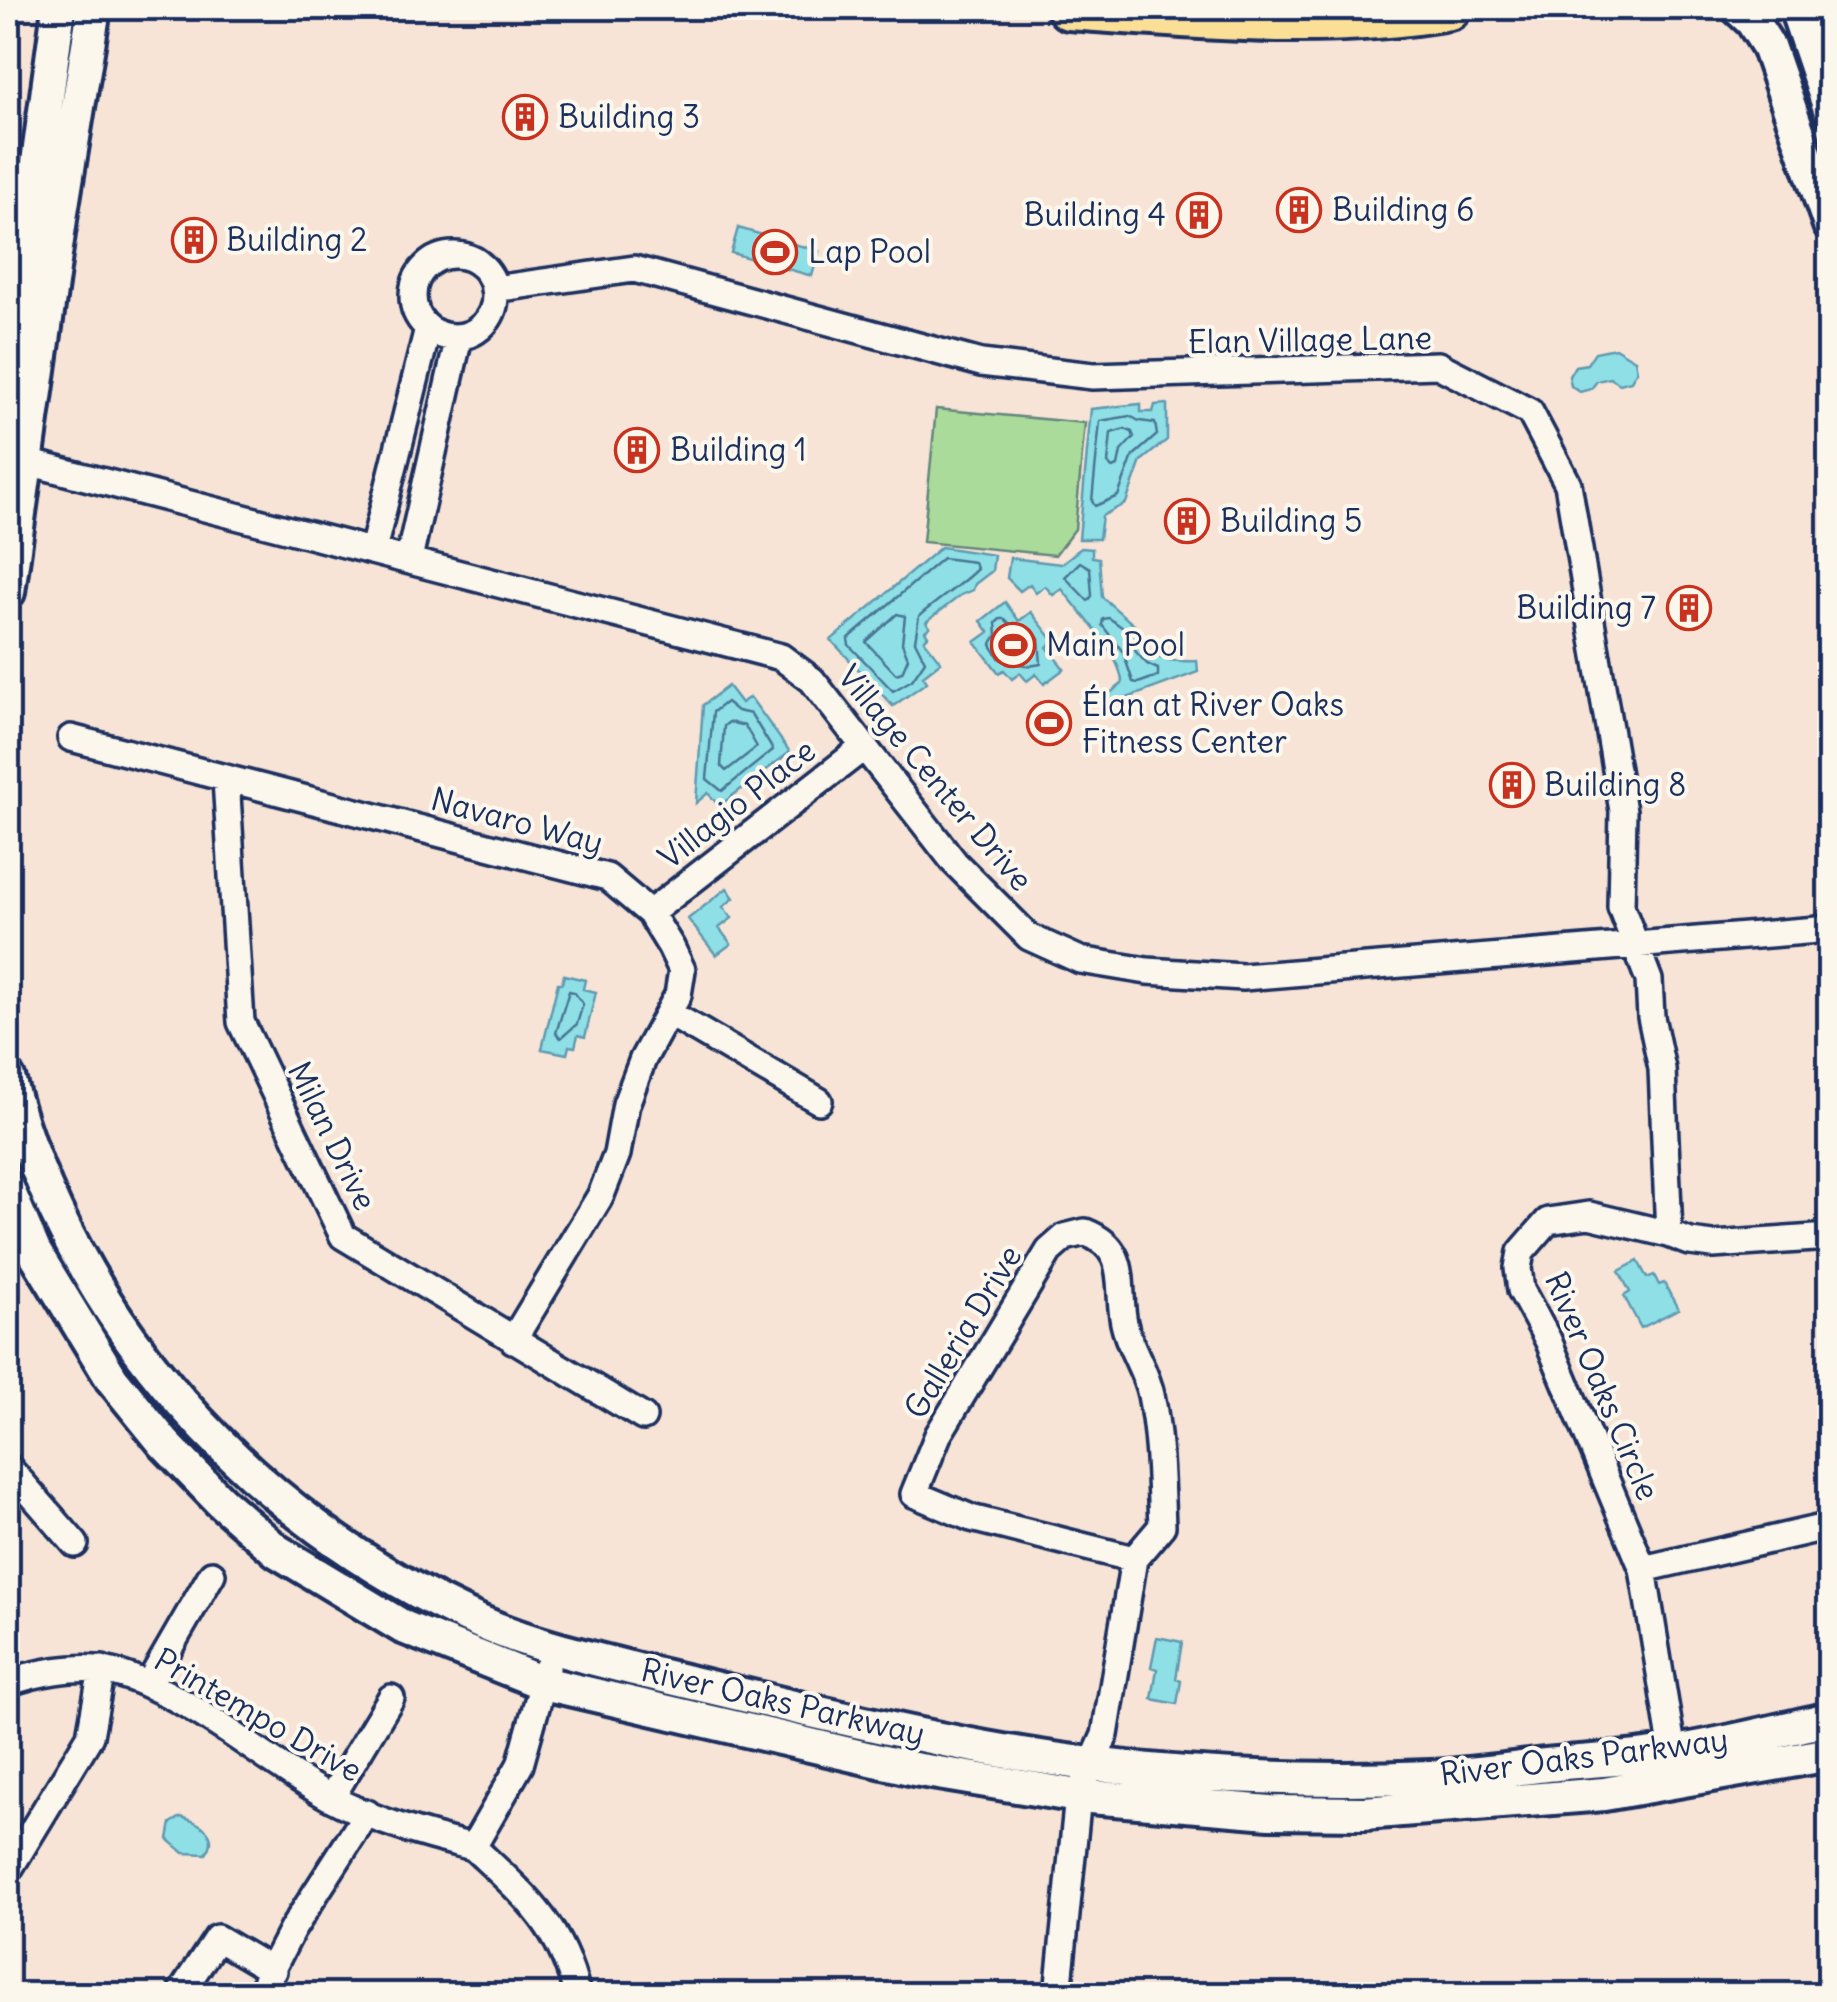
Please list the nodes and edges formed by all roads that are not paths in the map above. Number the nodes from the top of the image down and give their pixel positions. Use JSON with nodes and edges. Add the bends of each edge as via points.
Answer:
{"nodes":[{"id":1,"x":94,"y":8,"type":"edge"},
{"id":2,"x":1069,"y":8,"type":"edge"},
{"id":3,"x":1449,"y":8,"type":"edge"},
{"id":4,"x":1738,"y":8,"type":"edge"},
{"id":5,"x":1796,"y":8,"type":"edge"},
{"id":6,"x":59,"y":10,"type":"edge"},
{"id":7,"x":1830,"y":109,"type":"edge"},
{"id":8,"x":61,"y":212,"type":"junction"},
{"id":9,"x":1830,"y":225,"type":"edge"},
{"id":10,"x":21,"y":281,"type":"junction"},
{"id":11,"x":494,"y":289,"type":"junction"},
{"id":12,"x":428,"y":328,"type":"junction"},
{"id":13,"x":459,"y":336,"type":"junction"},
{"id":14,"x":8,"y":383,"type":"edge"},
{"id":15,"x":17,"y":460,"type":"edge"},
{"id":16,"x":373,"y":550,"type":"junction"},
{"id":17,"x":409,"y":560,"type":"junction"},
{"id":18,"x":8,"y":592,"type":"edge"},
{"id":19,"x":71,"y":738,"type":"dead end"},
{"id":20,"x":864,"y":747,"type":"junction"},
{"id":21,"x":226,"y":779,"type":"junction"},
{"id":22,"x":650,"y":913,"type":"junction"},
{"id":23,"x":1830,"y":929,"type":"edge"},
{"id":24,"x":1635,"y":942,"type":"junction"},
{"id":25,"x":669,"y":1013,"type":"junction"},
{"id":26,"x":8,"y":1078,"type":"edge"},
{"id":27,"x":819,"y":1101,"type":"dead end"},
{"id":28,"x":8,"y":1190,"type":"edge"},
{"id":29,"x":1669,"y":1234,"type":"junction"},
{"id":30,"x":1830,"y":1237,"type":"edge"},
{"id":31,"x":513,"y":1340,"type":"junction"},
{"id":32,"x":642,"y":1417,"type":"dead end"},
{"id":33,"x":8,"y":1467,"type":"edge"},
{"id":34,"x":1830,"y":1526,"type":"edge"},
{"id":35,"x":76,"y":1544,"type":"dead end"},
{"id":36,"x":1134,"y":1559,"type":"junction"},
{"id":37,"x":1643,"y":1569,"type":"junction"},
{"id":38,"x":212,"y":1574,"type":"dead end"},
{"id":39,"x":552,"y":1648,"type":"junction"},
{"id":40,"x":102,"y":1669,"type":"junction"},
{"id":41,"x":8,"y":1683,"type":"edge"},
{"id":42,"x":543,"y":1683,"type":"junction"},
{"id":43,"x":148,"y":1685,"type":"junction"},
{"id":44,"x":390,"y":1698,"type":"dead end"},
{"id":45,"x":1830,"y":1719,"type":"edge"},
{"id":46,"x":1830,"y":1754,"type":"edge"},
{"id":47,"x":1090,"y":1764,"type":"junction"},
{"id":48,"x":1675,"y":1768,"type":"junction"},
{"id":49,"x":1078,"y":1796,"type":"junction"},
{"id":50,"x":331,"y":1798,"type":"junction"},
{"id":51,"x":366,"y":1813,"type":"junction"},
{"id":52,"x":473,"y":1846,"type":"junction"},
{"id":53,"x":8,"y":1870,"type":"edge"},
{"id":54,"x":273,"y":1971,"type":"junction"},
{"id":55,"x":180,"y":1994,"type":"edge"},
{"id":56,"x":259,"y":1994,"type":"edge"},
{"id":57,"x":578,"y":1994,"type":"edge"},
{"id":58,"x":1058,"y":1994,"type":"edge"}],
"edges":[{"from":1,"to":8,"type":"street"},
{"from":2,"to":3,"type":"highway","via":[[1346,19]]},
{"from":4,"to":9,"type":"street","via":[[1768,46]]},
{"from":5,"to":7,"type":"street"},
{"from":6,"to":8,"type":"street","via":[[69,52],[52,174],[52,197]]},
{"from":6,"to":10,"type":"street"},
{"from":8,"to":15,"type":"street"},
{"from":10,"to":14,"type":"street"},
{"from":10,"to":15,"type":"street","via":[[32,308],[14,436]]},
{"from":11,"to":12,"type":"street","via":[[474,260],[438,258],[414,284],[414,308]]},
{"from":11,"to":13,"type":"street","via":[[487,320]]},
{"from":11,"to":24,"type":"street","name":"Elan Village Lane","via":[[634,269],[981,363],[1093,376],[1438,365],[1530,412],[1568,484],[1624,811],[1622,907]]},
{"from":12,"to":13,"type":"street"},
{"from":12,"to":16,"type":"street"},
{"from":13,"to":17,"type":"street"},
{"from":15,"to":16,"type":"street","name":"Village Center Drive"},
{"from":15,"to":18,"type":"street"},
{"from":16,"to":17,"type":"street","name":"Village Center Drive"},
{"from":17,"to":20,"type":"street","name":"Village Center Drive","via":[[781,658],[812,680]]},
{"from":19,"to":21,"type":"street","name":"Navaro Way"},
{"from":20,"to":22,"type":"street","name":"Villagio Place"},
{"from":20,"to":24,"type":"street","name":"Village Center Drive","via":[[955,863],[1029,937],[1080,960],[1244,976]]},
{"from":21,"to":22,"type":"street","name":"Navaro Way","via":[[607,877]]},
{"from":21,"to":31,"type":"street","name":"Milan Drive","via":[[241,1022],[343,1236]]},
{"from":22,"to":25,"type":"street","name":"Navaro Way","via":[[682,970]]},
{"from":23,"to":24,"type":"street","name":"Village Center Drive"},
{"from":24,"to":29,"type":"street","name":"Elan Village Lane","via":[[1650,980],[1662,1069]]},
{"from":25,"to":27,"type":"street"},
{"from":25,"to":31,"type":"street","name":"Navaro Way","via":[[626,1104],[601,1195]]},
{"from":26,"to":39,"type":"street","name":"River Oaks Parkway","via":[[34,1161],[94,1284],[196,1421],[301,1518],[363,1559],[483,1624]]},
{"from":28,"to":42,"type":"street","name":"River Oaks Parkway","via":[[34,1251],[112,1379],[220,1501],[277,1551],[403,1627]]},
{"from":29,"to":30,"type":"street","name":"River Oaks Circle","via":[[1713,1244]]},
{"from":29,"to":37,"type":"street","name":"River Oaks Circle","via":[[1589,1215],[1548,1221],[1521,1252],[1518,1268],[1521,1290]]},
{"from":31,"to":32,"type":"street","name":"Milan Drive"},
{"from":33,"to":35,"type":"street"},
{"from":34,"to":37,"type":"street"},
{"from":36,"to":36,"type":"street","name":"Galleria Drive","via":[[1162,1526],[1151,1392],[1124,1324],[1119,1264],[1104,1239],[1086,1232],[1064,1237],[1050,1252],[938,1435],[914,1494],[971,1518]]},
{"from":36,"to":47,"type":"street","name":"Galleria Drive","via":[[1105,1735]]},
{"from":37,"to":48,"type":"street","name":"River Oaks Circle"},
{"from":38,"to":43,"type":"street"},
{"from":39,"to":42,"type":"street"},
{"from":39,"to":47,"type":"street","name":"River Oaks Parkway","via":[[861,1723]]},
{"from":40,"to":41,"type":"street","name":"Printempo Drive","via":[[33,1673]]},
{"from":40,"to":43,"type":"street","name":"Printempo Drive"},
{"from":40,"to":53,"type":"street","via":[[90,1736]]},
{"from":42,"to":49,"type":"street","name":"River Oaks Parkway","via":[[914,1769]]},
{"from":42,"to":52,"type":"street","via":[[520,1765]]},
{"from":43,"to":50,"type":"street","name":"Printempo Drive"},
{"from":44,"to":50,"type":"street"},
{"from":45,"to":48,"type":"street","name":"River Oaks Parkway"},
{"from":46,"to":48,"type":"street","name":"River Oaks Parkway"},
{"from":47,"to":48,"type":"street","name":"River Oaks Parkway","via":[[1263,1777]]},
{"from":47,"to":49,"type":"street","name":"Galleria Drive"},
{"from":48,"to":49,"type":"street","name":"River Oaks Parkway","via":[[1604,1794],[1364,1813]]},
{"from":49,"to":58,"type":"street","name":"Galleria Drive"},
{"from":50,"to":51,"type":"street","name":"Printempo Drive"},
{"from":51,"to":52,"type":"street","name":"Printempo Drive"},
{"from":51,"to":54,"type":"street"},
{"from":52,"to":57,"type":"street","via":[[538,1908],[564,1950]]},
{"from":54,"to":55,"type":"street","via":[[217,1938]]},
{"from":54,"to":56,"type":"street"}]}
